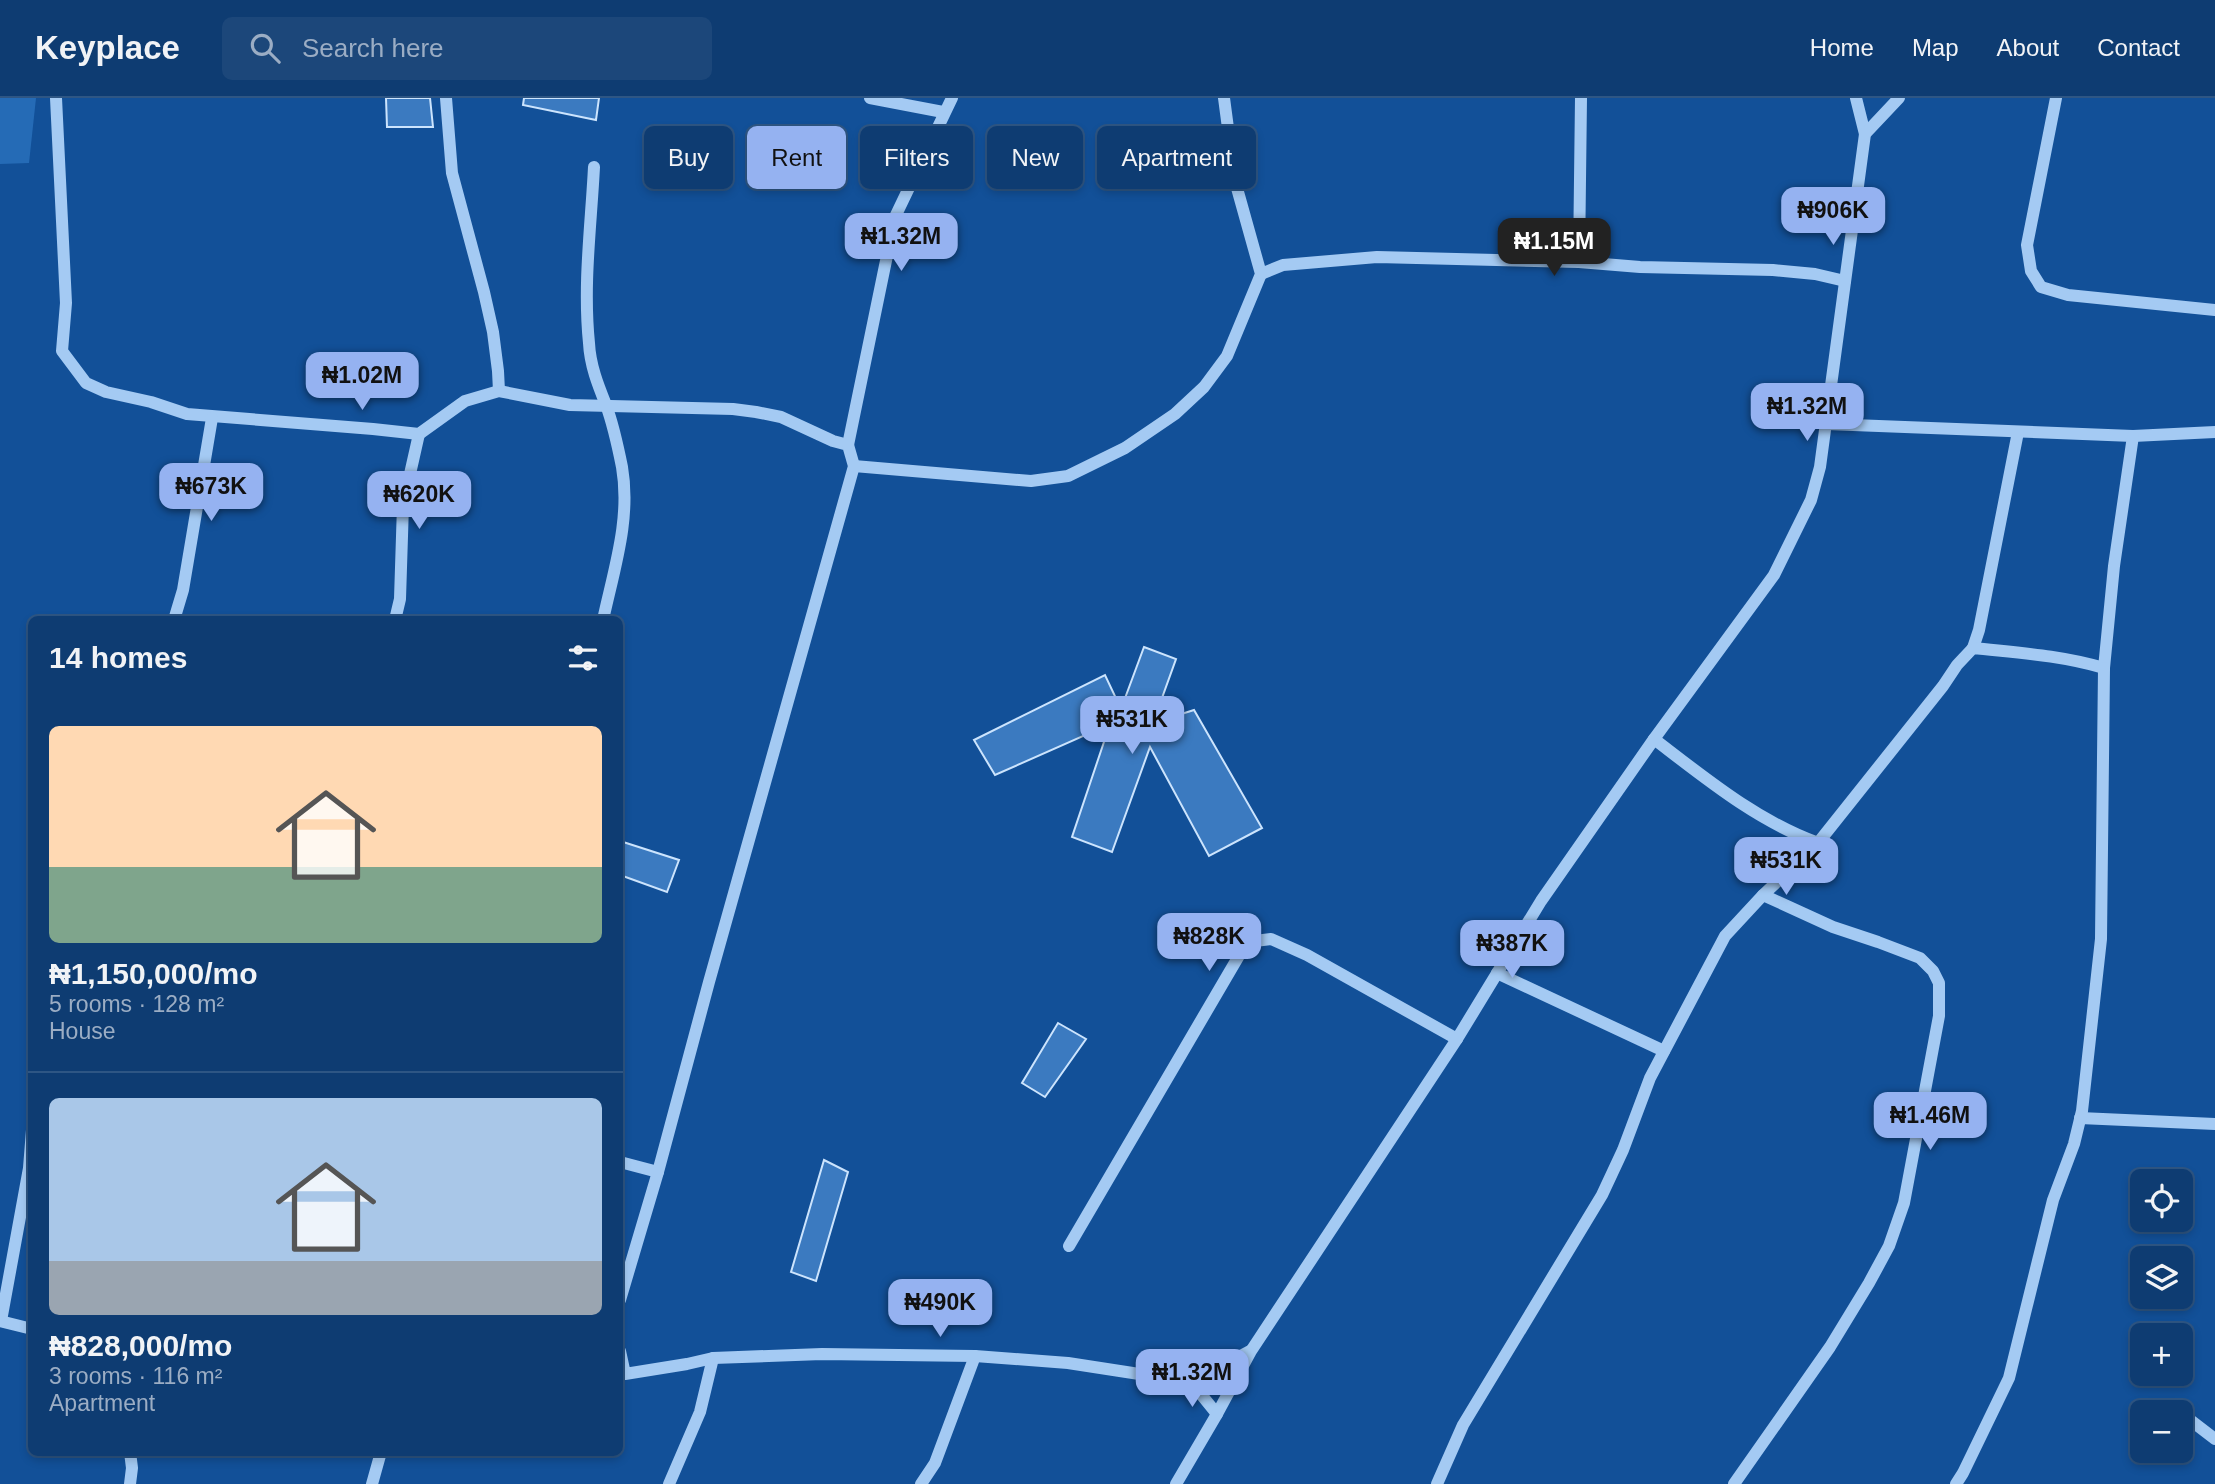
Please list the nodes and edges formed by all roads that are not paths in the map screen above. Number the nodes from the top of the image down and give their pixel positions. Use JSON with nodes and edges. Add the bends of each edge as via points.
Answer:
{"nodes":[{"id":1,"x":56,"y":98,"type":"edge"},
{"id":2,"x":446,"y":98,"type":"edge"},
{"id":3,"x":870,"y":98,"type":"edge"},
{"id":4,"x":952,"y":98,"type":"edge"},
{"id":5,"x":1224,"y":98,"type":"edge"},
{"id":6,"x":1581,"y":98,"type":"edge"},
{"id":7,"x":1856,"y":98,"type":"edge"},
{"id":8,"x":1899,"y":98,"type":"edge"},
{"id":9,"x":2056,"y":98,"type":"edge"},
{"id":10,"x":943,"y":113,"type":"junction"},
{"id":11,"x":1865,"y":134,"type":"junction"},
{"id":12,"x":594,"y":167,"type":"dead end"},
{"id":13,"x":1579,"y":262,"type":"junction"},
{"id":14,"x":1261,"y":274,"type":"junction"},
{"id":15,"x":1845,"y":281,"type":"junction"},
{"id":16,"x":2215,"y":310,"type":"edge"},
{"id":17,"x":499,"y":391,"type":"junction"},
{"id":18,"x":607,"y":407,"type":"junction"},
{"id":19,"x":212,"y":418,"type":"junction"},
{"id":20,"x":1827,"y":424,"type":"junction"},
{"id":21,"x":2018,"y":432,"type":"junction"},
{"id":22,"x":2215,"y":432,"type":"edge"},
{"id":23,"x":419,"y":435,"type":"junction"},
{"id":24,"x":2133,"y":436,"type":"junction"},
{"id":25,"x":848,"y":445,"type":"junction"},
{"id":26,"x":854,"y":466,"type":"junction"},
{"id":27,"x":175,"y":616,"type":"edge"},
{"id":28,"x":396,"y":616,"type":"edge"},
{"id":29,"x":604,"y":616,"type":"edge"},
{"id":30,"x":1973,"y":648,"type":"junction"},
{"id":31,"x":2104,"y":668,"type":"junction"},
{"id":32,"x":1654,"y":739,"type":"junction"},
{"id":33,"x":1818,"y":843,"type":"junction"},
{"id":34,"x":1763,"y":895,"type":"junction"},
{"id":35,"x":1497,"y":973,"type":"junction"},
{"id":36,"x":1457,"y":1040,"type":"junction"},
{"id":37,"x":1664,"y":1051,"type":"junction"},
{"id":38,"x":2080,"y":1118,"type":"junction"},
{"id":39,"x":2215,"y":1124,"type":"edge"},
{"id":40,"x":623,"y":1163,"type":"edge"},
{"id":41,"x":658,"y":1172,"type":"junction"},
{"id":42,"x":28,"y":1173,"type":"edge"},
{"id":43,"x":1069,"y":1246,"type":"dead end"},
{"id":44,"x":623,"y":1290,"type":"edge"},
{"id":45,"x":0,"y":1321,"type":"edge"},
{"id":46,"x":28,"y":1328,"type":"edge"},
{"id":47,"x":1251,"y":1351,"type":"junction"},
{"id":48,"x":975,"y":1356,"type":"junction"},
{"id":49,"x":713,"y":1358,"type":"junction"},
{"id":50,"x":623,"y":1374,"type":"edge"},
{"id":51,"x":1191,"y":1382,"type":"junction"},
{"id":52,"x":1217,"y":1414,"type":"junction"},
{"id":53,"x":2193,"y":1422,"type":"edge"},
{"id":54,"x":2215,"y":1439,"type":"edge"},
{"id":55,"x":130,"y":1456,"type":"edge"},
{"id":56,"x":380,"y":1456,"type":"edge"},
{"id":57,"x":131,"y":1484,"type":"edge"},
{"id":58,"x":372,"y":1484,"type":"edge"},
{"id":59,"x":669,"y":1484,"type":"edge"},
{"id":60,"x":921,"y":1484,"type":"edge"},
{"id":61,"x":1176,"y":1484,"type":"edge"},
{"id":62,"x":1437,"y":1484,"type":"edge"},
{"id":63,"x":1734,"y":1484,"type":"edge"},
{"id":64,"x":1956,"y":1484,"type":"edge"}],
"edges":[{"from":1,"to":19,"type":"street","via":[[66,303],[62,351],[86,383],[106,392]]},
{"from":2,"to":17,"type":"street","via":[[452,173],[484,292]]},
{"from":3,"to":10,"type":"street"},
{"from":4,"to":10,"type":"street"},
{"from":5,"to":14,"type":"street","via":[[1235,181]]},
{"from":6,"to":13,"type":"street"},
{"from":7,"to":11,"type":"street"},
{"from":8,"to":11,"type":"street"},
{"from":9,"to":16,"type":"street","via":[[2028,245],[2031,271],[2041,287],[2068,295]]},
{"from":10,"to":25,"type":"street","via":[[895,217]]},
{"from":11,"to":15,"type":"street"},
{"from":12,"to":18,"type":"street","via":[[585,283],[587,321],[596,381]]},
{"from":13,"to":14,"type":"street","via":[[1377,257],[1283,265]]},
{"from":13,"to":15,"type":"street","via":[[1773,270]]},
{"from":14,"to":26,"type":"street","via":[[1227,356],[1204,387],[1175,414],[1125,448],[1068,476],[1031,481]]},
{"from":15,"to":20,"type":"street"},
{"from":17,"to":18,"type":"street"},
{"from":17,"to":23,"type":"street","via":[[465,401]]},
{"from":18,"to":25,"type":"street","via":[[756,412],[789,420]]},
{"from":18,"to":29,"type":"street","via":[[622,466],[625,509]]},
{"from":19,"to":23,"type":"street"},
{"from":19,"to":27,"type":"street"},
{"from":20,"to":21,"type":"street"},
{"from":20,"to":32,"type":"street","via":[[1811,500],[1774,575]]},
{"from":21,"to":24,"type":"street"},
{"from":21,"to":30,"type":"street"},
{"from":22,"to":24,"type":"street"},
{"from":23,"to":28,"type":"street","via":[[403,505]]},
{"from":24,"to":31,"type":"street"},
{"from":25,"to":26,"type":"street"},
{"from":26,"to":41,"type":"street"},
{"from":30,"to":31,"type":"street","via":[[2072,659]]},
{"from":30,"to":33,"type":"street"},
{"from":31,"to":38,"type":"street","via":[[2101,939]]},
{"from":32,"to":33,"type":"street","via":[[1729,796],[1793,834]]},
{"from":32,"to":35,"type":"street","via":[[1541,901]]},
{"from":33,"to":34,"type":"street"},
{"from":34,"to":37,"type":"street","via":[[1725,936]]},
{"from":34,"to":63,"type":"street","via":[[1833,928],[1920,958],[1939,983],[1939,1016],[1904,1203],[1889,1246],[1830,1347]]},
{"from":35,"to":36,"type":"street"},
{"from":35,"to":37,"type":"street"},
{"from":36,"to":43,"type":"street","via":[[1284,944],[1271,939],[1247,942]]},
{"from":36,"to":47,"type":"street"},
{"from":37,"to":62,"type":"street","via":[[1602,1195],[1463,1425]]},
{"from":38,"to":39,"type":"street"},
{"from":38,"to":64,"type":"street","via":[[2053,1200],[2009,1378]]},
{"from":40,"to":41,"type":"street"},
{"from":41,"to":44,"type":"street"},
{"from":42,"to":45,"type":"street"},
{"from":45,"to":46,"type":"street"},
{"from":47,"to":51,"type":"street"},
{"from":47,"to":52,"type":"street"},
{"from":48,"to":49,"type":"street"},
{"from":48,"to":51,"type":"street","via":[[1068,1363]]},
{"from":48,"to":60,"type":"street","via":[[935,1463]]},
{"from":49,"to":50,"type":"street"},
{"from":49,"to":59,"type":"street","via":[[700,1412]]},
{"from":51,"to":52,"type":"street"},
{"from":52,"to":61,"type":"street"},
{"from":53,"to":54,"type":"street"},
{"from":55,"to":57,"type":"street"},
{"from":56,"to":58,"type":"street"}]}
